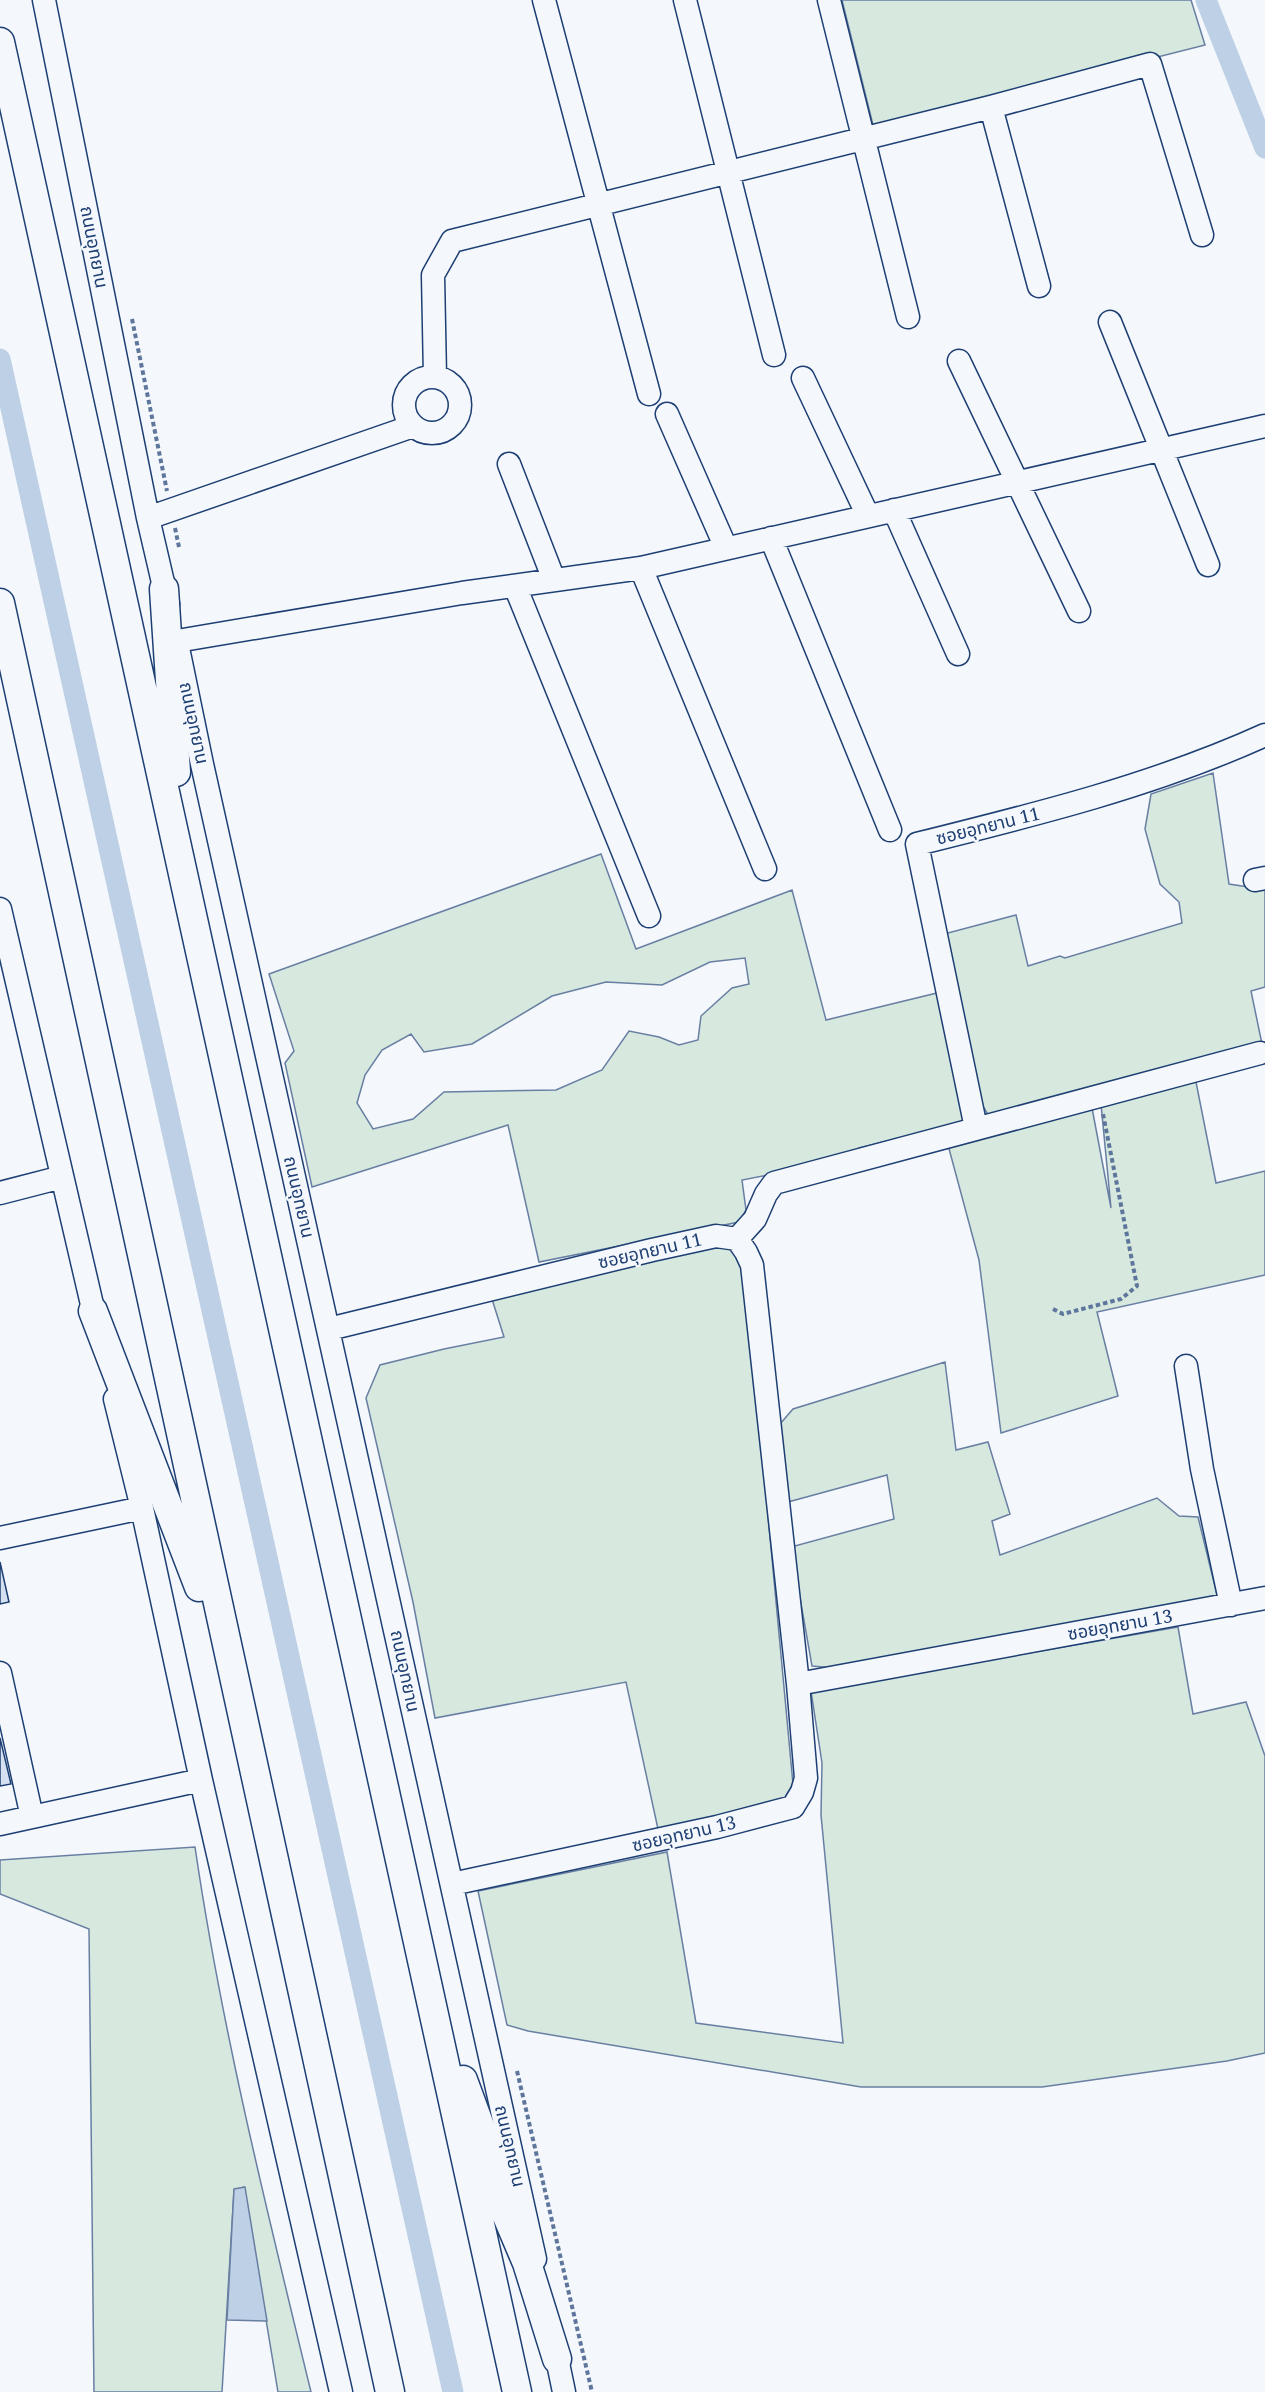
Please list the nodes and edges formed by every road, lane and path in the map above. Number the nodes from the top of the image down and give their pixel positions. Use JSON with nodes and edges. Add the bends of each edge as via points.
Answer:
{"nodes":[{"id":1,"x":44,"y":0,"type":"edge"},
{"id":2,"x":544,"y":0,"type":"edge"},
{"id":3,"x":685,"y":0,"type":"edge"},
{"id":4,"x":829,"y":0,"type":"edge"},
{"id":5,"x":0,"y":42,"type":"edge"},
{"id":6,"x":991,"y":107,"type":"junction"},
{"id":7,"x":863,"y":139,"type":"junction"},
{"id":8,"x":728,"y":172,"type":"junction"},
{"id":9,"x":599,"y":205,"type":"junction"},
{"id":10,"x":1202,"y":235,"type":"dead end"},
{"id":11,"x":1039,"y":286,"type":"dead end"},
{"id":12,"x":908,"y":317,"type":"dead end"},
{"id":13,"x":1110,"y":322,"type":"dead end"},
{"id":14,"x":774,"y":355,"type":"dead end"},
{"id":15,"x":959,"y":361,"type":"dead end"},
{"id":16,"x":435,"y":377,"type":"junction"},
{"id":17,"x":804,"y":378,"type":"dead end"},
{"id":18,"x":649,"y":394,"type":"dead end"},
{"id":19,"x":667,"y":414,"type":"dead end"},
{"id":20,"x":413,"y":426,"type":"junction"},
{"id":21,"x":1265,"y":426,"type":"edge"},
{"id":22,"x":1161,"y":450,"type":"junction"},
{"id":23,"x":509,"y":464,"type":"dead end"},
{"id":24,"x":1017,"y":482,"type":"junction"},
{"id":25,"x":894,"y":510,"type":"junction"},
{"id":26,"x":868,"y":516,"type":"junction"},
{"id":27,"x":148,"y":518,"type":"junction"},
{"id":28,"x":771,"y":538,"type":"junction"},
{"id":29,"x":726,"y":548,"type":"junction"},
{"id":30,"x":1208,"y":565,"type":"dead end"},
{"id":31,"x":641,"y":568,"type":"junction"},
{"id":32,"x":554,"y":580,"type":"junction"},
{"id":33,"x":515,"y":586,"type":"junction"},
{"id":34,"x":164,"y":589,"type":"junction"},
{"id":35,"x":0,"y":603,"type":"edge"},
{"id":36,"x":1079,"y":611,"type":"dead end"},
{"id":37,"x":177,"y":641,"type":"junction"},
{"id":38,"x":958,"y":654,"type":"dead end"},
{"id":39,"x":1265,"y":735,"type":"edge"},
{"id":40,"x":890,"y":830,"type":"dead end"},
{"id":41,"x":765,"y":869,"type":"dead end"},
{"id":42,"x":191,"y":909,"type":"junction"},
{"id":43,"x":649,"y":916,"type":"dead end"},
{"id":44,"x":2,"y":922,"type":"edge"},
{"id":45,"x":1260,"y":1053,"type":"dead end"},
{"id":46,"x":1099,"y":1096,"type":"junction"},
{"id":47,"x":976,"y":1128,"type":"junction"},
{"id":48,"x":62,"y":1177,"type":"junction"},
{"id":49,"x":0,"y":1193,"type":"edge"},
{"id":50,"x":737,"y":1239,"type":"junction"},
{"id":51,"x":1053,"y":1309,"type":"dead end"},
{"id":52,"x":93,"y":1311,"type":"junction"},
{"id":53,"x":329,"y":1329,"type":"junction"},
{"id":54,"x":1186,"y":1366,"type":"dead end"},
{"id":55,"x":142,"y":1508,"type":"junction"},
{"id":56,"x":0,"y":1538,"type":"edge"},
{"id":57,"x":1265,"y":1598,"type":"edge"},
{"id":58,"x":1232,"y":1605,"type":"junction"},
{"id":59,"x":0,"y":1673,"type":"edge"},
{"id":60,"x":798,"y":1684,"type":"junction"},
{"id":61,"x":245,"y":1726,"type":"junction"},
{"id":62,"x":201,"y":1780,"type":"junction"},
{"id":63,"x":32,"y":1816,"type":"junction"},
{"id":64,"x":0,"y":1824,"type":"edge"},
{"id":65,"x":452,"y":1884,"type":"junction"},
{"id":66,"x":415,"y":1929,"type":"junction"},
{"id":67,"x":557,"y":2358,"type":"junction"},
{"id":68,"x":511,"y":2385,"type":"edge"},
{"id":69,"x":341,"y":2392,"type":"edge"},
{"id":70,"x":390,"y":2392,"type":"edge"},
{"id":71,"x":564,"y":2392,"type":"edge"}],
"edges":[{"from":1,"to":27,"type":"street","name":"ถนนอุทยาน"},
{"from":2,"to":9,"type":"street"},
{"from":3,"to":8,"type":"street"},
{"from":4,"to":7,"type":"street"},
{"from":5,"to":42,"type":"main road"},
{"from":6,"to":7,"type":"street"},
{"from":6,"to":10,"type":"street","via":[[1149,64]]},
{"from":6,"to":11,"type":"street"},
{"from":7,"to":8,"type":"street"},
{"from":7,"to":12,"type":"street"},
{"from":8,"to":9,"type":"street"},
{"from":8,"to":14,"type":"street"},
{"from":9,"to":16,"type":"street","via":[[452,241],[433,275]]},
{"from":9,"to":18,"type":"street"},
{"from":13,"to":22,"type":"street"},
{"from":15,"to":24,"type":"street"},
{"from":16,"to":20,"type":"street","via":[[415,382],[407,391],[406,416]]},
{"from":16,"to":20,"type":"street","via":[[451,384],[458,395],[456,419],[448,428],[436,432],[424,432]]},
{"from":17,"to":26,"type":"street"},
{"from":19,"to":29,"type":"street"},
{"from":20,"to":27,"type":"street"},
{"from":21,"to":22,"type":"street"},
{"from":22,"to":24,"type":"street"},
{"from":22,"to":30,"type":"street"},
{"from":23,"to":32,"type":"street"},
{"from":24,"to":25,"type":"street"},
{"from":24,"to":36,"type":"street"},
{"from":25,"to":26,"type":"street"},
{"from":25,"to":38,"type":"street"},
{"from":26,"to":28,"type":"street"},
{"from":27,"to":34,"type":"street","name":"ถนนอุทยาน"},
{"from":28,"to":29,"type":"street"},
{"from":28,"to":40,"type":"street"},
{"from":29,"to":31,"type":"street"},
{"from":31,"to":32,"type":"street"},
{"from":31,"to":41,"type":"street"},
{"from":32,"to":33,"type":"street"},
{"from":33,"to":37,"type":"street"},
{"from":33,"to":43,"type":"street"},
{"from":34,"to":37,"type":"street","name":"ถนนอุทยาน"},
{"from":34,"to":42,"type":"main road","via":[[173,742]]},
{"from":35,"to":61,"type":"main road"},
{"from":37,"to":53,"type":"street","name":"ถนนอุทยาน"},
{"from":39,"to":47,"type":"street","name":"ซอยอุทยาน 11","via":[[1182,768],[1043,813],[917,844]]},
{"from":42,"to":66,"type":"main road"},
{"from":44,"to":48,"type":"street"},
{"from":45,"to":46,"type":"street"},
{"from":46,"to":47,"type":"street"},
{"from":46,"to":51,"type":"path","via":[[1137,1286],[1121,1299],[1063,1314]]},
{"from":47,"to":50,"type":"street","via":[[774,1183],[755,1219]]},
{"from":48,"to":49,"type":"street"},
{"from":48,"to":52,"type":"street"},
{"from":50,"to":53,"type":"street","name":"ซอยอุทยาน 11","via":[[716,1236],[652,1250]]},
{"from":50,"to":60,"type":"street","name":"ซอยอุทยาน 13","via":[[752,1265]]},
{"from":52,"to":55,"type":"street"},
{"from":52,"to":61,"type":"main road","via":[[191,1563]]},
{"from":53,"to":65,"type":"street","name":"ถนนอุทยาน"},
{"from":54,"to":58,"type":"street","via":[[1202,1469]]},
{"from":55,"to":56,"type":"street"},
{"from":55,"to":62,"type":"street"},
{"from":57,"to":58,"type":"street","name":"ซอยอุทยาน 13"},
{"from":58,"to":60,"type":"street","name":"ซอยอุทยาน 13"},
{"from":59,"to":63,"type":"street"},
{"from":60,"to":65,"type":"street","name":"ซอยอุทยาน 13","via":[[806,1778],[793,1807]]},
{"from":61,"to":70,"type":"main road"},
{"from":62,"to":63,"type":"street"},
{"from":62,"to":69,"type":"street"},
{"from":63,"to":64,"type":"street"},
{"from":65,"to":67,"type":"street","name":"ถนนอุทยาน"},
{"from":66,"to":67,"type":"main road","via":[[449,2042],[487,2145],[504,2210],[527,2263]]},
{"from":66,"to":68,"type":"main road"},
{"from":67,"to":71,"type":"street","name":"ถนนอุทยาน"}]}
